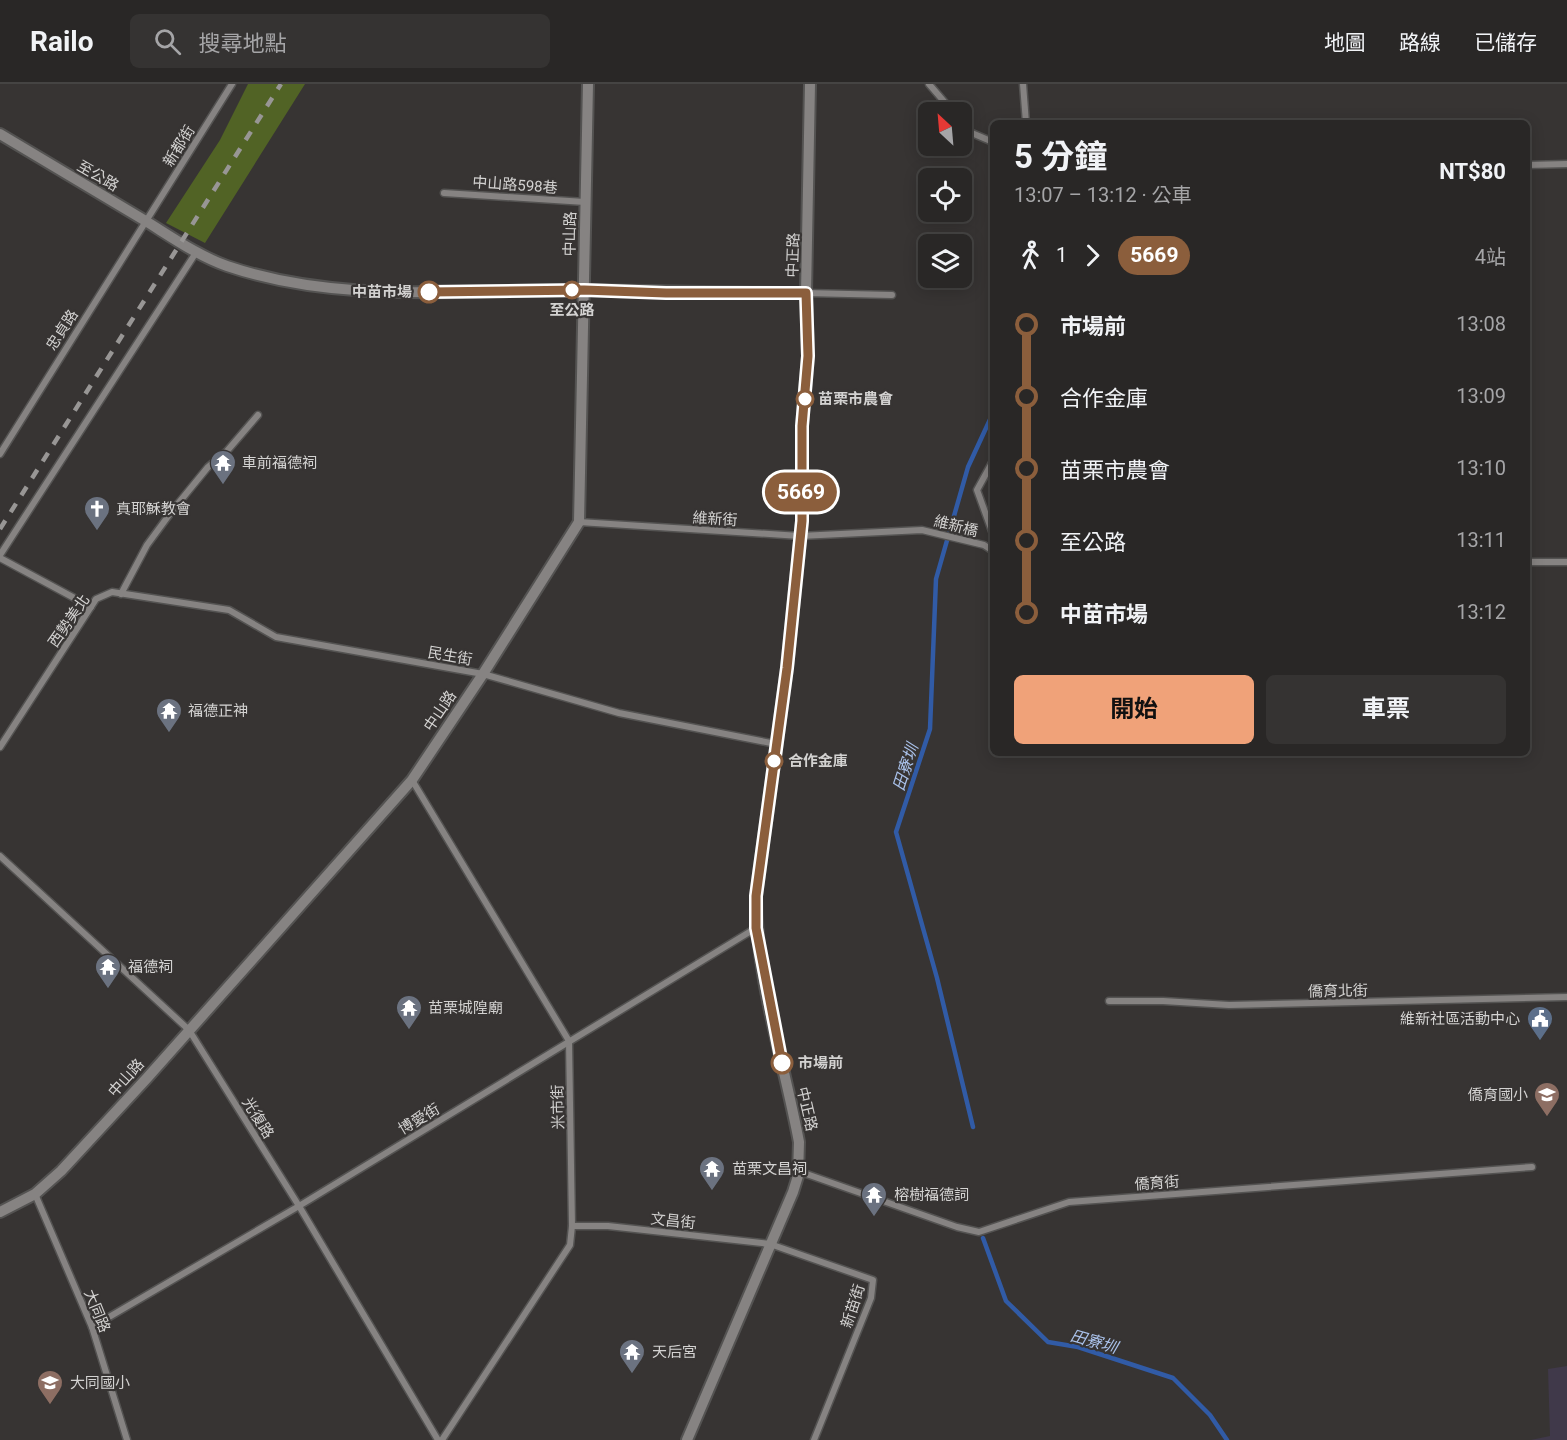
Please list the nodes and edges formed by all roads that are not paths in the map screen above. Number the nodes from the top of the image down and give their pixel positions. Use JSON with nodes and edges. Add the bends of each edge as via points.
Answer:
{"nodes":[{"id":1,"x":232,"y":84,"type":"edge"},
{"id":2,"x":588,"y":84,"type":"edge"},
{"id":3,"x":810,"y":84,"type":"edge"},
{"id":4,"x":929,"y":84,"type":"edge"},
{"id":5,"x":1023,"y":84,"type":"edge"},
{"id":6,"x":944,"y":102,"type":"edge"},
{"id":7,"x":1026,"y":120,"type":"edge"},
{"id":8,"x":972,"y":133,"type":"edge"},
{"id":9,"x":0,"y":134,"type":"edge"},
{"id":10,"x":990,"y":141,"type":"edge"},
{"id":11,"x":1567,"y":164,"type":"edge"},
{"id":12,"x":1530,"y":165,"type":"edge"},
{"id":13,"x":444,"y":193,"type":"dead end"},
{"id":14,"x":585,"y":202,"type":"junction"},
{"id":15,"x":146,"y":221,"type":"junction"},
{"id":16,"x":197,"y":250,"type":"junction"},
{"id":17,"x":584,"y":290,"type":"junction"},
{"id":18,"x":806,"y":293,"type":"junction"},
{"id":19,"x":892,"y":295,"type":"dead end"},
{"id":20,"x":258,"y":416,"type":"dead end"},
{"id":21,"x":0,"y":454,"type":"edge"},
{"id":22,"x":990,"y":466,"type":"edge"},
{"id":23,"x":579,"y":522,"type":"junction"},
{"id":24,"x":990,"y":526,"type":"edge"},
{"id":25,"x":922,"y":530,"type":"joint"},
{"id":26,"x":800,"y":536,"type":"junction"},
{"id":27,"x":990,"y":548,"type":"edge"},
{"id":28,"x":0,"y":557,"type":"edge"},
{"id":29,"x":1530,"y":562,"type":"edge"},
{"id":30,"x":1567,"y":562,"type":"edge"},
{"id":31,"x":121,"y":594,"type":"junction"},
{"id":32,"x":91,"y":607,"type":"junction"},
{"id":33,"x":483,"y":674,"type":"junction"},
{"id":34,"x":777,"y":744,"type":"junction"},
{"id":35,"x":0,"y":747,"type":"edge"},
{"id":36,"x":412,"y":780,"type":"junction"},
{"id":37,"x":0,"y":856,"type":"edge"},
{"id":38,"x":756,"y":928,"type":"junction"},
{"id":39,"x":1567,"y":997,"type":"edge"},
{"id":40,"x":1109,"y":1001,"type":"dead end"},
{"id":41,"x":189,"y":1030,"type":"junction"},
{"id":42,"x":569,"y":1041,"type":"junction"},
{"id":43,"x":1532,"y":1167,"type":"dead end"},
{"id":44,"x":798,"y":1171,"type":"junction"},
{"id":45,"x":35,"y":1194,"type":"junction"},
{"id":46,"x":299,"y":1206,"type":"junction"},
{"id":47,"x":0,"y":1212,"type":"edge"},
{"id":48,"x":572,"y":1226,"type":"junction"},
{"id":49,"x":770,"y":1244,"type":"junction"},
{"id":50,"x":92,"y":1327,"type":"junction"},
{"id":51,"x":128,"y":1440,"type":"edge"},
{"id":52,"x":440,"y":1440,"type":"edge"},
{"id":53,"x":687,"y":1440,"type":"edge"},
{"id":54,"x":814,"y":1440,"type":"edge"}],
"edges":[{"from":1,"to":15,"type":"street","name":"新都街"},
{"from":2,"to":14,"type":"street","name":"中山路"},
{"from":3,"to":18,"type":"street","name":"中正路"},
{"from":4,"to":6,"type":"street"},
{"from":5,"to":7,"type":"street"},
{"from":8,"to":10,"type":"street"},
{"from":9,"to":15,"type":"street","name":"至公路"},
{"from":11,"to":12,"type":"street"},
{"from":13,"to":14,"type":"street","name":"中山路598巷"},
{"from":14,"to":17,"type":"street","name":"中山路"},
{"from":15,"to":16,"type":"street","name":"至公路"},
{"from":15,"to":21,"type":"street","name":"忠貞路"},
{"from":16,"to":17,"type":"street","name":"至公路","via":[[224,265],[274,281],[327,289],[447,293]]},
{"from":16,"to":28,"type":"street"},
{"from":17,"to":18,"type":"street","name":"至公路"},
{"from":17,"to":23,"type":"street","name":"中山路"},
{"from":18,"to":19,"type":"street","name":"至公路"},
{"from":18,"to":26,"type":"street","name":"中正路","via":[[808,356]]},
{"from":20,"to":31,"type":"street","via":[[172,511],[147,545]]},
{"from":22,"to":24,"type":"street","via":[[977,490]]},
{"from":23,"to":26,"type":"street","name":"維新街"},
{"from":23,"to":33,"type":"street","name":"中山路"},
{"from":25,"to":26,"type":"street","name":"維新街"},
{"from":25,"to":27,"type":"street","name":"維新橋"},
{"from":26,"to":34,"type":"street","name":"中正路"},
{"from":28,"to":32,"type":"street"},
{"from":29,"to":30,"type":"street"},
{"from":31,"to":32,"type":"street","name":"西勢美北","via":[[112,592],[96,599]]},
{"from":31,"to":33,"type":"street","name":"民生街","via":[[229,610],[276,637]]},
{"from":32,"to":35,"type":"street","name":"西勢美北"},
{"from":33,"to":34,"type":"street","name":"民生街","via":[[619,712]]},
{"from":33,"to":36,"type":"street","name":"中山路"},
{"from":34,"to":38,"type":"street","name":"中正路","via":[[757,872]]},
{"from":36,"to":41,"type":"street","name":"中山路"},
{"from":36,"to":42,"type":"street"},
{"from":37,"to":41,"type":"street","name":"光復路"},
{"from":38,"to":42,"type":"street","name":"博愛街"},
{"from":38,"to":44,"type":"street","name":"中正路","via":[[799,1142]]},
{"from":39,"to":40,"type":"street","name":"僑育北街","via":[[1229,1005]]},
{"from":41,"to":45,"type":"street","name":"中山路","via":[[69,1163]]},
{"from":41,"to":46,"type":"street","name":"光復路"},
{"from":42,"to":46,"type":"street","name":"博愛街"},
{"from":42,"to":48,"type":"street","name":"米市街"},
{"from":43,"to":44,"type":"street","name":"僑育街","via":[[1069,1202],[979,1232]]},
{"from":44,"to":49,"type":"street","name":"中正路"},
{"from":45,"to":47,"type":"street","name":"中山路"},
{"from":45,"to":50,"type":"street","name":"大同路"},
{"from":46,"to":50,"type":"street","name":"博愛街"},
{"from":46,"to":52,"type":"street","name":"光復路"},
{"from":48,"to":49,"type":"street","name":"文昌街","via":[[608,1226]]},
{"from":48,"to":52,"type":"street","name":"米市街","via":[[570,1245]]},
{"from":49,"to":53,"type":"street","name":"中正路"},
{"from":49,"to":54,"type":"street","name":"新苗街","via":[[873,1280],[871,1298]]},
{"from":50,"to":51,"type":"street","name":"大同路"}]}
